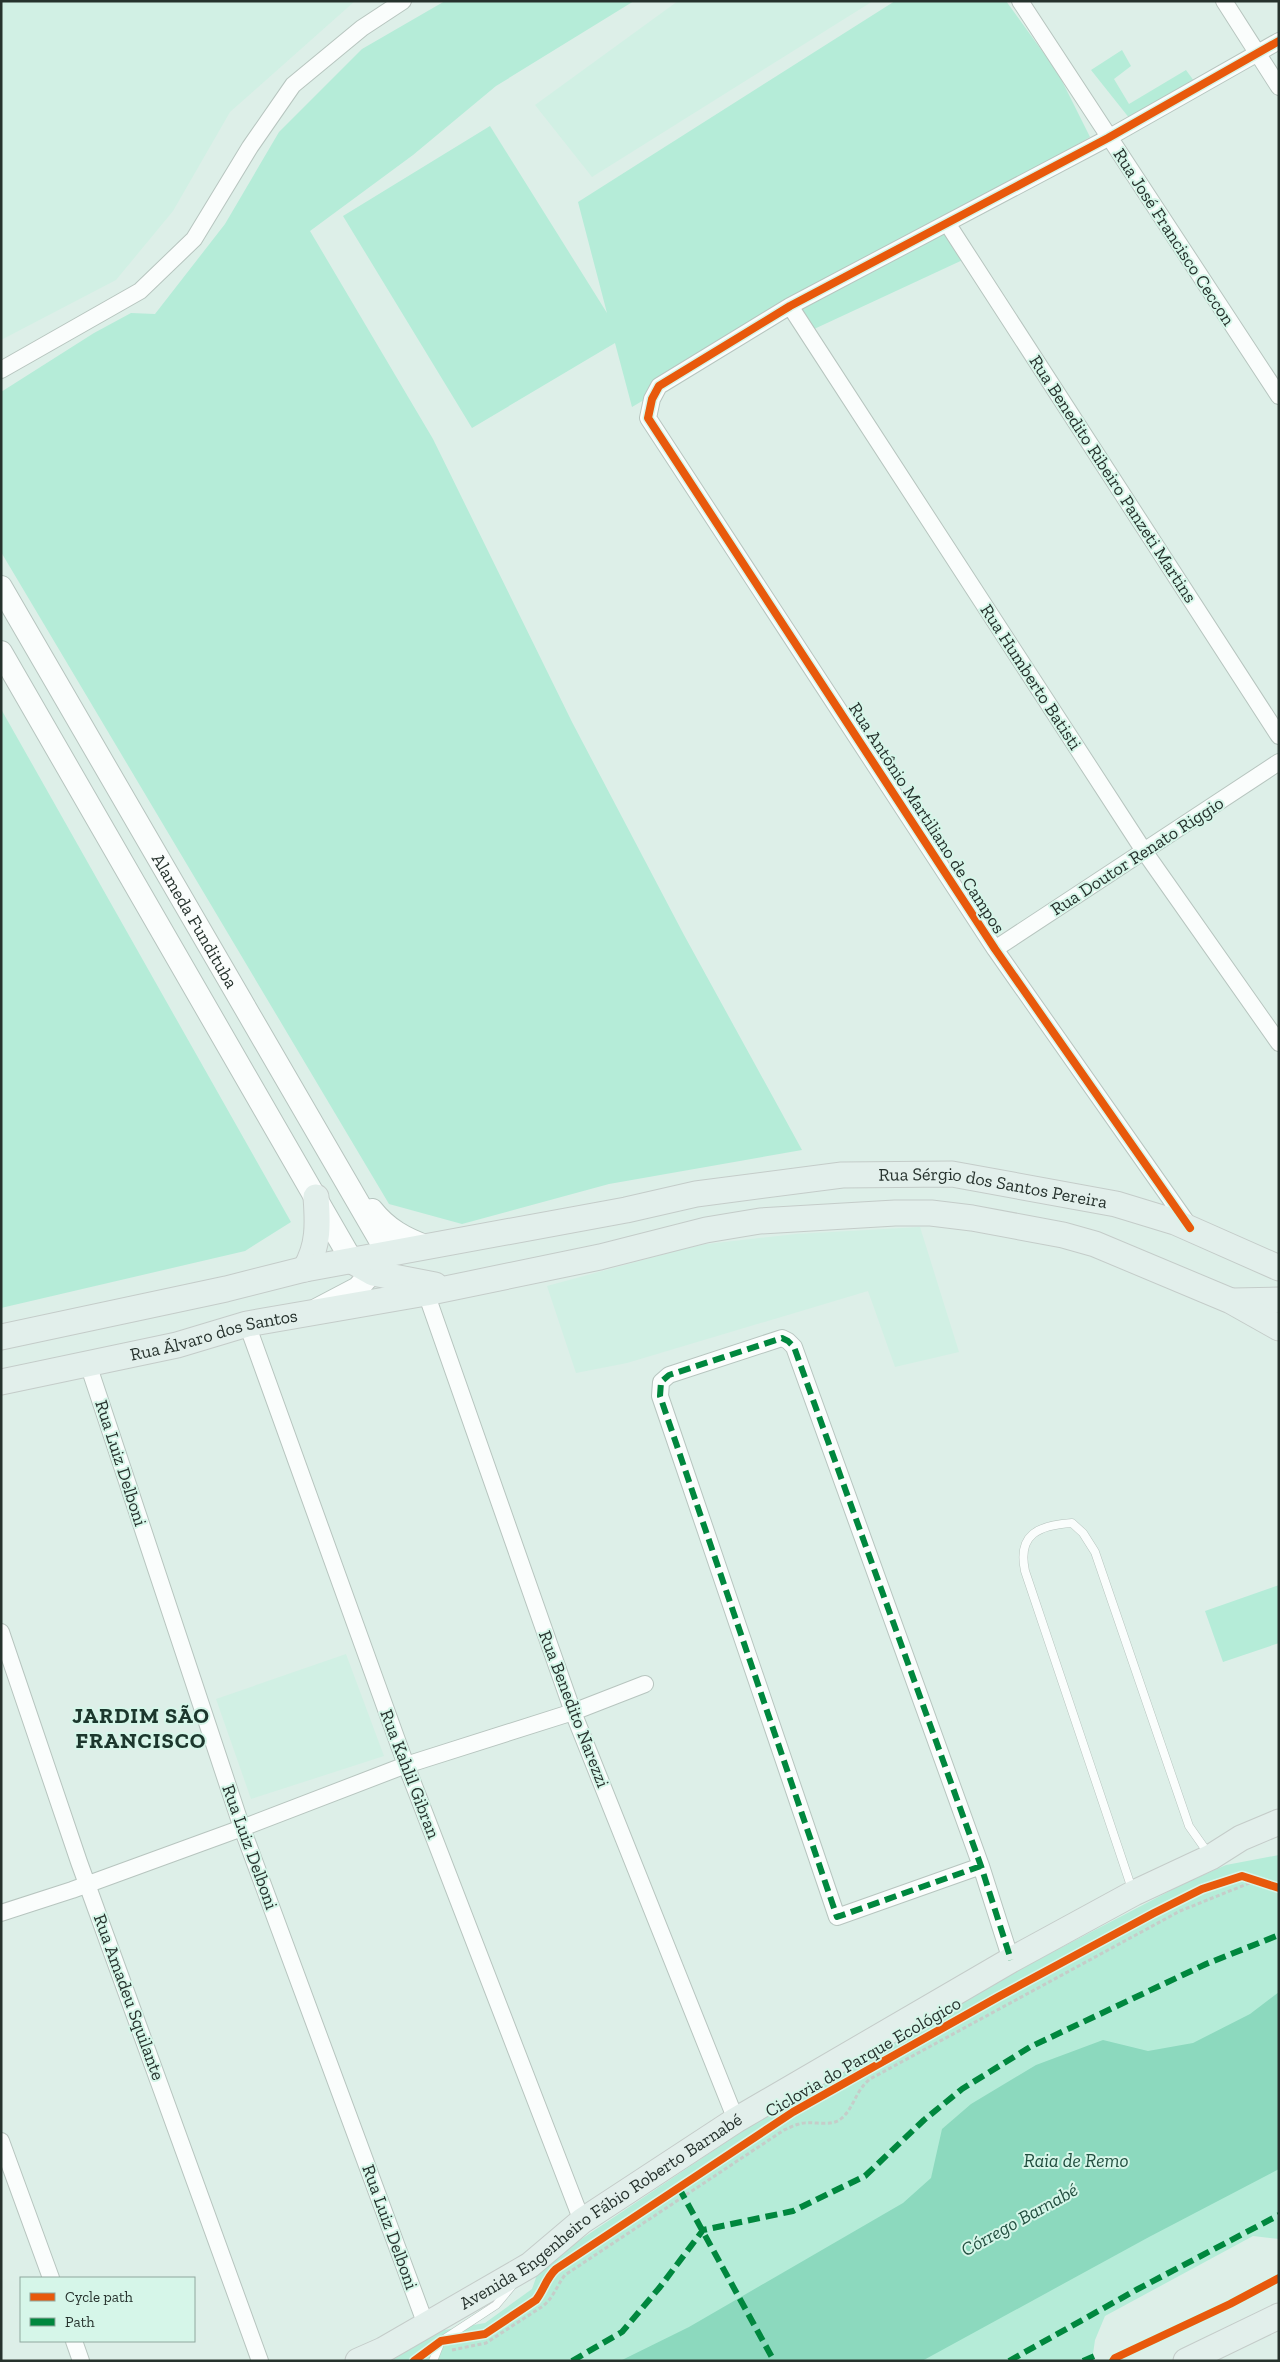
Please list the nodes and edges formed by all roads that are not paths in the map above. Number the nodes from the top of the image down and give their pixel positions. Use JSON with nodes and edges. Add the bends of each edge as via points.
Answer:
{"nodes":[{"id":1,"x":403,"y":1,"type":"edge"},
{"id":2,"x":1020,"y":1,"type":"edge"},
{"id":3,"x":1224,"y":1,"type":"edge"},
{"id":4,"x":1279,"y":41,"type":"edge"},
{"id":5,"x":1256,"y":54,"type":"junction"},
{"id":6,"x":1279,"y":87,"type":"edge"},
{"id":7,"x":1108,"y":138,"type":"junction"},
{"id":8,"x":947,"y":223,"type":"junction"},
{"id":9,"x":790,"y":306,"type":"junction"},
{"id":10,"x":1,"y":370,"type":"edge"},
{"id":11,"x":1279,"y":396,"type":"edge"},
{"id":12,"x":1,"y":587,"type":"edge"},
{"id":13,"x":1,"y":652,"type":"edge"},
{"id":14,"x":1279,"y":736,"type":"edge"},
{"id":15,"x":1279,"y":762,"type":"edge"},
{"id":16,"x":1144,"y":851,"type":"junction"},
{"id":17,"x":995,"y":949,"type":"junction"},
{"id":18,"x":1279,"y":1043,"type":"edge"},
{"id":19,"x":336,"y":1165,"type":"junction"},
{"id":20,"x":696,"y":1194,"type":"junction"},
{"id":21,"x":316,"y":1197,"type":"junction"},
{"id":22,"x":1190,"y":1228,"type":"junction"},
{"id":23,"x":706,"y":1230,"type":"junction"},
{"id":24,"x":428,"y":1247,"type":"junction"},
{"id":25,"x":371,"y":1263,"type":"junction"},
{"id":26,"x":1279,"y":1268,"type":"edge"},
{"id":27,"x":305,"y":1269,"type":"junction"},
{"id":28,"x":438,"y":1290,"type":"junction"},
{"id":29,"x":1279,"y":1300,"type":"edge"},
{"id":30,"x":1231,"y":1301,"type":"junction"},
{"id":31,"x":308,"y":1314,"type":"junction"},
{"id":32,"x":247,"y":1324,"type":"junction"},
{"id":33,"x":1279,"y":1328,"type":"edge"},
{"id":34,"x":1,"y":1337,"type":"edge"},
{"id":35,"x":88,"y":1364,"type":"junction"},
{"id":36,"x":1,"y":1382,"type":"edge"},
{"id":37,"x":1,"y":1632,"type":"edge"},
{"id":38,"x":644,"y":1684,"type":"dead end"},
{"id":39,"x":573,"y":1712,"type":"junction"},
{"id":40,"x":406,"y":1765,"type":"junction"},
{"id":41,"x":1279,"y":1822,"type":"edge"},
{"id":42,"x":242,"y":1828,"type":"junction"},
{"id":43,"x":1279,"y":1840,"type":"edge"},
{"id":44,"x":1211,"y":1857,"type":"junction"},
{"id":45,"x":981,"y":1866,"type":"junction"},
{"id":46,"x":88,"y":1883,"type":"junction"},
{"id":47,"x":1134,"y":1893,"type":"junction"},
{"id":48,"x":1,"y":1913,"type":"edge"},
{"id":49,"x":1010,"y":1960,"type":"junction"},
{"id":50,"x":736,"y":2120,"type":"junction"},
{"id":51,"x":1,"y":2141,"type":"edge"},
{"id":52,"x":582,"y":2221,"type":"junction"},
{"id":53,"x":530,"y":2265,"type":"junction"},
{"id":54,"x":51,"y":2277,"type":"edge"},
{"id":55,"x":1279,"y":2316,"type":"edge"},
{"id":56,"x":426,"y":2325,"type":"junction"},
{"id":57,"x":74,"y":2342,"type":"edge"},
{"id":58,"x":433,"y":2360,"type":"edge"},
{"id":59,"x":81,"y":2361,"type":"edge"},
{"id":60,"x":260,"y":2361,"type":"edge"},
{"id":61,"x":358,"y":2361,"type":"edge"},
{"id":62,"x":1186,"y":2361,"type":"edge"}],
"edges":[{"from":1,"to":10,"type":"street","via":[[362,28],[293,85],[250,147],[194,239],[140,291]]},
{"from":2,"to":7,"type":"street","name":"Rua José Francisco Ceccon"},
{"from":3,"to":5,"type":"street"},
{"from":4,"to":5,"type":"street"},
{"from":5,"to":6,"type":"street"},
{"from":5,"to":7,"type":"street"},
{"from":7,"to":8,"type":"street"},
{"from":7,"to":11,"type":"street","name":"Rua José Francisco Ceccon"},
{"from":8,"to":9,"type":"street"},
{"from":8,"to":14,"type":"street","name":"Rua Benedito Ribeiro Panzeti Martins"},
{"from":9,"to":16,"type":"street","name":"Rua Humberto Batisti"},
{"from":9,"to":17,"type":"street","name":"Rua Antônio Martiliano de Campos","via":[[659,386],[648,418]]},
{"from":12,"to":19,"type":"main road","name":"Alameda Fundituba"},
{"from":13,"to":21,"type":"main road","name":"Alameda Fundituba"},
{"from":15,"to":16,"type":"street","name":"Rua Doutor Renato Riggio"},
{"from":16,"to":17,"type":"street","name":"Rua Doutor Renato Riggio"},
{"from":16,"to":18,"type":"street","name":"Rua Humberto Batisti"},
{"from":17,"to":22,"type":"street","name":"Rua Antônio Martiliano de Campos"},
{"from":19,"to":24,"type":"main road","via":[[381,1222],[404,1239]]},
{"from":19,"to":25,"type":"main road","name":"Alameda Fundituba"},
{"from":20,"to":22,"type":"main road","name":"Rua Sérgio dos Santos Pereira","via":[[842,1175],[952,1174],[1116,1204]]},
{"from":20,"to":23,"type":"main road"},
{"from":20,"to":24,"type":"main road","name":"Rua Sérgio dos Santos Pereira"},
{"from":21,"to":25,"type":"main road","name":"Alameda Fundituba"},
{"from":21,"to":27,"type":"main road","via":[[319,1231]]},
{"from":22,"to":26,"type":"main road","name":"Rua Sérgio dos Santos Pereira"},
{"from":23,"to":28,"type":"main road","name":"Rua Álvaro dos Santos","via":[[600,1257]]},
{"from":23,"to":30,"type":"main road","name":"Rua Álvaro dos Santos","via":[[760,1221],[895,1213],[972,1218],[1095,1244]]},
{"from":24,"to":25,"type":"main road","name":"Rua Sérgio dos Santos Pereira"},
{"from":25,"to":27,"type":"main road","name":"Rua Sérgio dos Santos Pereira"},
{"from":25,"to":28,"type":"main road"},
{"from":25,"to":31,"type":"main road","via":[[358,1288]]},
{"from":27,"to":34,"type":"main road","name":"Rua Sérgio dos Santos Pereira"},
{"from":28,"to":31,"type":"main road","name":"Rua Álvaro dos Santos"},
{"from":28,"to":39,"type":"street","name":"Rua Benedito Narezzi"},
{"from":29,"to":30,"type":"main road"},
{"from":30,"to":33,"type":"main road","name":"Rua Álvaro dos Santos"},
{"from":31,"to":32,"type":"main road","name":"Rua Álvaro dos Santos"},
{"from":32,"to":35,"type":"main road","name":"Rua Álvaro dos Santos","via":[[177,1345]]},
{"from":32,"to":40,"type":"street","name":"Rua Kahlil Gibran"},
{"from":35,"to":36,"type":"main road","name":"Rua Álvaro dos Santos"},
{"from":35,"to":42,"type":"street","name":"Rua Luiz Delboni"},
{"from":37,"to":46,"type":"street","name":"Rua Amadeu Squilante"},
{"from":38,"to":39,"type":"street"},
{"from":39,"to":40,"type":"street"},
{"from":39,"to":50,"type":"street","name":"Rua Benedito Narezzi"},
{"from":40,"to":42,"type":"street"},
{"from":40,"to":52,"type":"street","name":"Rua Kahlil Gibran"},
{"from":41,"to":44,"type":"main road","via":[[1241,1838]]},
{"from":42,"to":46,"type":"street"},
{"from":42,"to":56,"type":"street","name":"Rua Luiz Delboni"},
{"from":43,"to":44,"type":"main road"},
{"from":44,"to":47,"type":"main road","name":"Avenida Engenheiro Fábio Roberto Barnabé"},
{"from":44,"to":47,"type":"lane","via":[[1189,1826],[1095,1552],[1072,1523],[1050,1524],[1030,1536],[1022,1555],[1025,1571]]},
{"from":45,"to":45,"type":"street","via":[[794,1347],[782,1338],[669,1375],[661,1382],[660,1396],[837,1916]]},
{"from":45,"to":49,"type":"street"},
{"from":46,"to":48,"type":"street"},
{"from":46,"to":60,"type":"street","name":"Rua Amadeu Squilante"},
{"from":47,"to":49,"type":"main road","name":"Avenida Engenheiro Fábio Roberto Barnabé"},
{"from":49,"to":50,"type":"main road","name":"Avenida Engenheiro Fábio Roberto Barnabé"},
{"from":50,"to":52,"type":"main road","name":"Avenida Engenheiro Fábio Roberto Barnabé"},
{"from":51,"to":54,"type":"street"},
{"from":52,"to":53,"type":"main road","name":"Avenida Engenheiro Fábio Roberto Barnabé"},
{"from":53,"to":56,"type":"main road","name":"Avenida Engenheiro Fábio Roberto Barnabé"},
{"from":53,"to":58,"type":"lane","via":[[496,2305],[441,2341]]},
{"from":55,"to":62,"type":"main road"},
{"from":56,"to":61,"type":"main road","name":"Avenida Engenheiro Fábio Roberto Barnabé"},
{"from":57,"to":59,"type":"street"}]}
